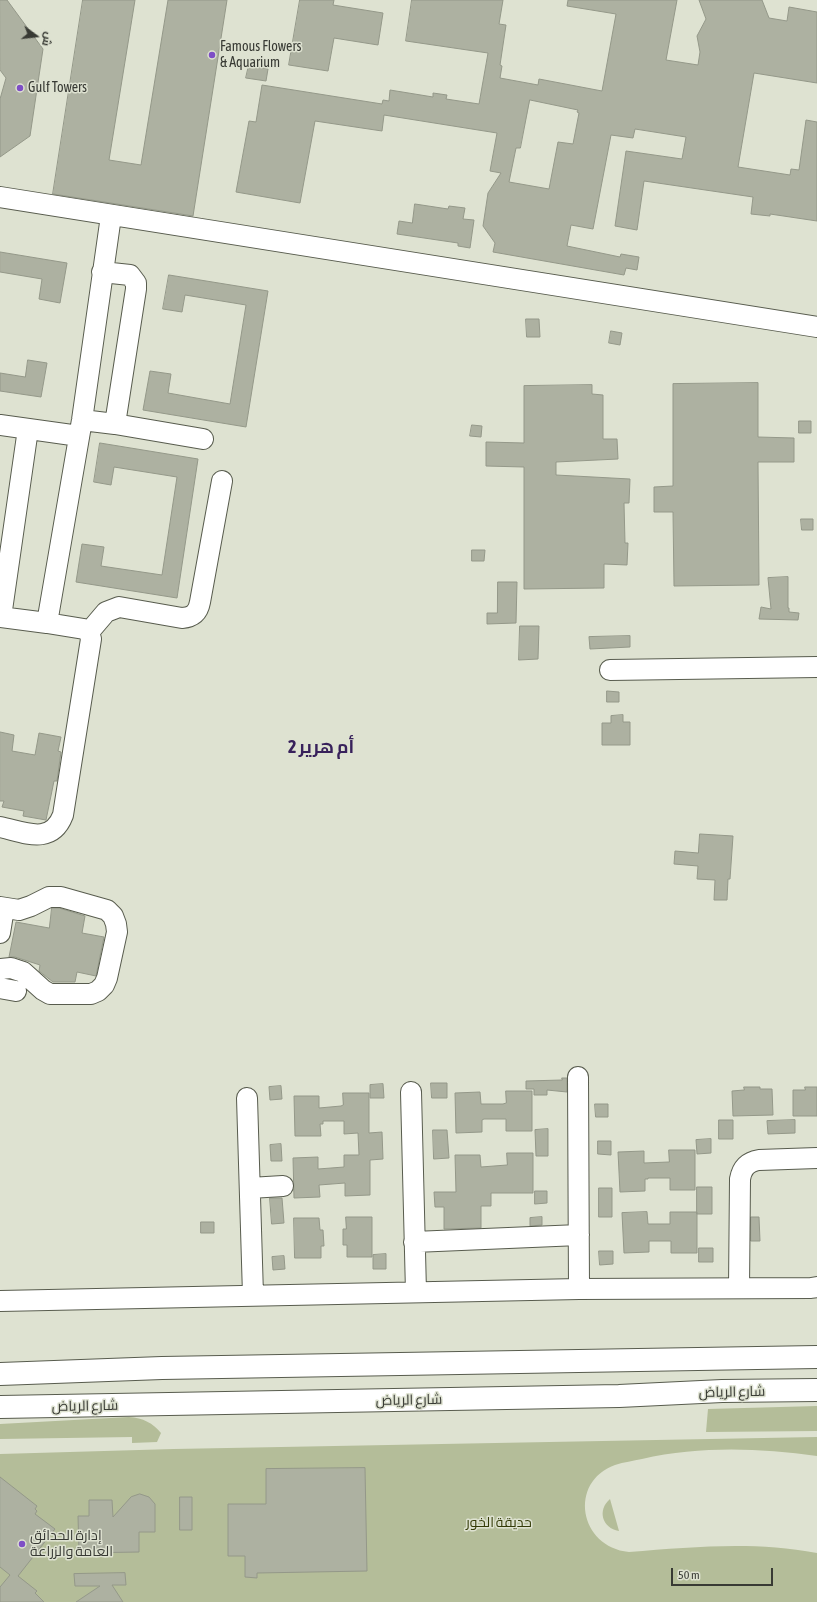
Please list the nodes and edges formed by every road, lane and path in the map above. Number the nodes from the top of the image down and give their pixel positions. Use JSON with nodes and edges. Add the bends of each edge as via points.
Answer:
{"nodes":[{"id":1,"x":0,"y":197,"type":"edge"},
{"id":2,"x":111,"y":216,"type":"junction"},
{"id":3,"x":102,"y":272,"type":"junction"},
{"id":4,"x":817,"y":327,"type":"edge"},
{"id":5,"x":115,"y":424,"type":"junction"},
{"id":6,"x":0,"y":425,"type":"edge"},
{"id":7,"x":80,"y":428,"type":"junction"},
{"id":8,"x":28,"y":429,"type":"junction"},
{"id":9,"x":203,"y":439,"type":"dead end"},
{"id":10,"x":222,"y":481,"type":"dead end"},
{"id":11,"x":0,"y":617,"type":"edge"},
{"id":12,"x":47,"y":623,"type":"junction"},
{"id":13,"x":89,"y":632,"type":"junction"},
{"id":14,"x":817,"y":666,"type":"edge"},
{"id":15,"x":610,"y":670,"type":"dead end"},
{"id":16,"x":0,"y":827,"type":"edge"},
{"id":17,"x":2,"y":907,"type":"edge"},
{"id":18,"x":0,"y":933,"type":"edge"},
{"id":19,"x":0,"y":969,"type":"edge"},
{"id":20,"x":578,"y":1077,"type":"dead end"},
{"id":21,"x":411,"y":1092,"type":"dead end"},
{"id":22,"x":246,"y":1098,"type":"dead end"},
{"id":23,"x":817,"y":1158,"type":"edge"},
{"id":24,"x":283,"y":1186,"type":"dead end"},
{"id":25,"x":250,"y":1188,"type":"junction"},
{"id":26,"x":579,"y":1235,"type":"junction"},
{"id":27,"x":414,"y":1242,"type":"junction"},
{"id":28,"x":817,"y":1287,"type":"edge"},
{"id":29,"x":739,"y":1288,"type":"junction"},
{"id":30,"x":579,"y":1289,"type":"junction"},
{"id":31,"x":416,"y":1292,"type":"junction"},
{"id":32,"x":253,"y":1295,"type":"junction"},
{"id":33,"x":0,"y":1301,"type":"edge"},
{"id":34,"x":815,"y":1356,"type":"edge"},
{"id":35,"x":0,"y":1374,"type":"edge"},
{"id":36,"x":817,"y":1390,"type":"edge"},
{"id":37,"x":0,"y":1407,"type":"edge"}],
"edges":[{"from":1,"to":2,"type":"street"},
{"from":2,"to":3,"type":"street"},
{"from":2,"to":4,"type":"street"},
{"from":3,"to":5,"type":"street","via":[[130,276],[136,284]]},
{"from":3,"to":7,"type":"street"},
{"from":5,"to":7,"type":"street"},
{"from":5,"to":9,"type":"street"},
{"from":6,"to":8,"type":"street"},
{"from":7,"to":8,"type":"street"},
{"from":7,"to":12,"type":"street"},
{"from":8,"to":11,"type":"street"},
{"from":10,"to":13,"type":"street","via":[[199,608],[195,614],[182,618],[119,607],[106,612]]},
{"from":11,"to":12,"type":"street"},
{"from":12,"to":13,"type":"street"},
{"from":13,"to":16,"type":"street","via":[[91,639],[63,816],[53,831],[44,835]]},
{"from":14,"to":15,"type":"street"},
{"from":17,"to":18,"type":"street"},
{"from":17,"to":19,"type":"street","via":[[19,910],[49,897],[61,897],[107,910],[113,916],[117,932],[107,978],[104,985],[91,994],[50,994],[23,972],[11,968]]},
{"from":20,"to":26,"type":"street"},
{"from":21,"to":27,"type":"street"},
{"from":22,"to":25,"type":"street"},
{"from":23,"to":29,"type":"street","via":[[752,1161],[742,1172]]},
{"from":24,"to":25,"type":"street"},
{"from":25,"to":32,"type":"street"},
{"from":26,"to":27,"type":"street"},
{"from":26,"to":30,"type":"street"},
{"from":27,"to":31,"type":"street"},
{"from":28,"to":29,"type":"street"},
{"from":29,"to":30,"type":"street"},
{"from":30,"to":31,"type":"street"},
{"from":31,"to":32,"type":"street"},
{"from":32,"to":33,"type":"street"},
{"from":34,"to":35,"type":"main road","via":[[162,1368]]},
{"from":36,"to":37,"type":"main road","name":"شارع الرياض"}]}
